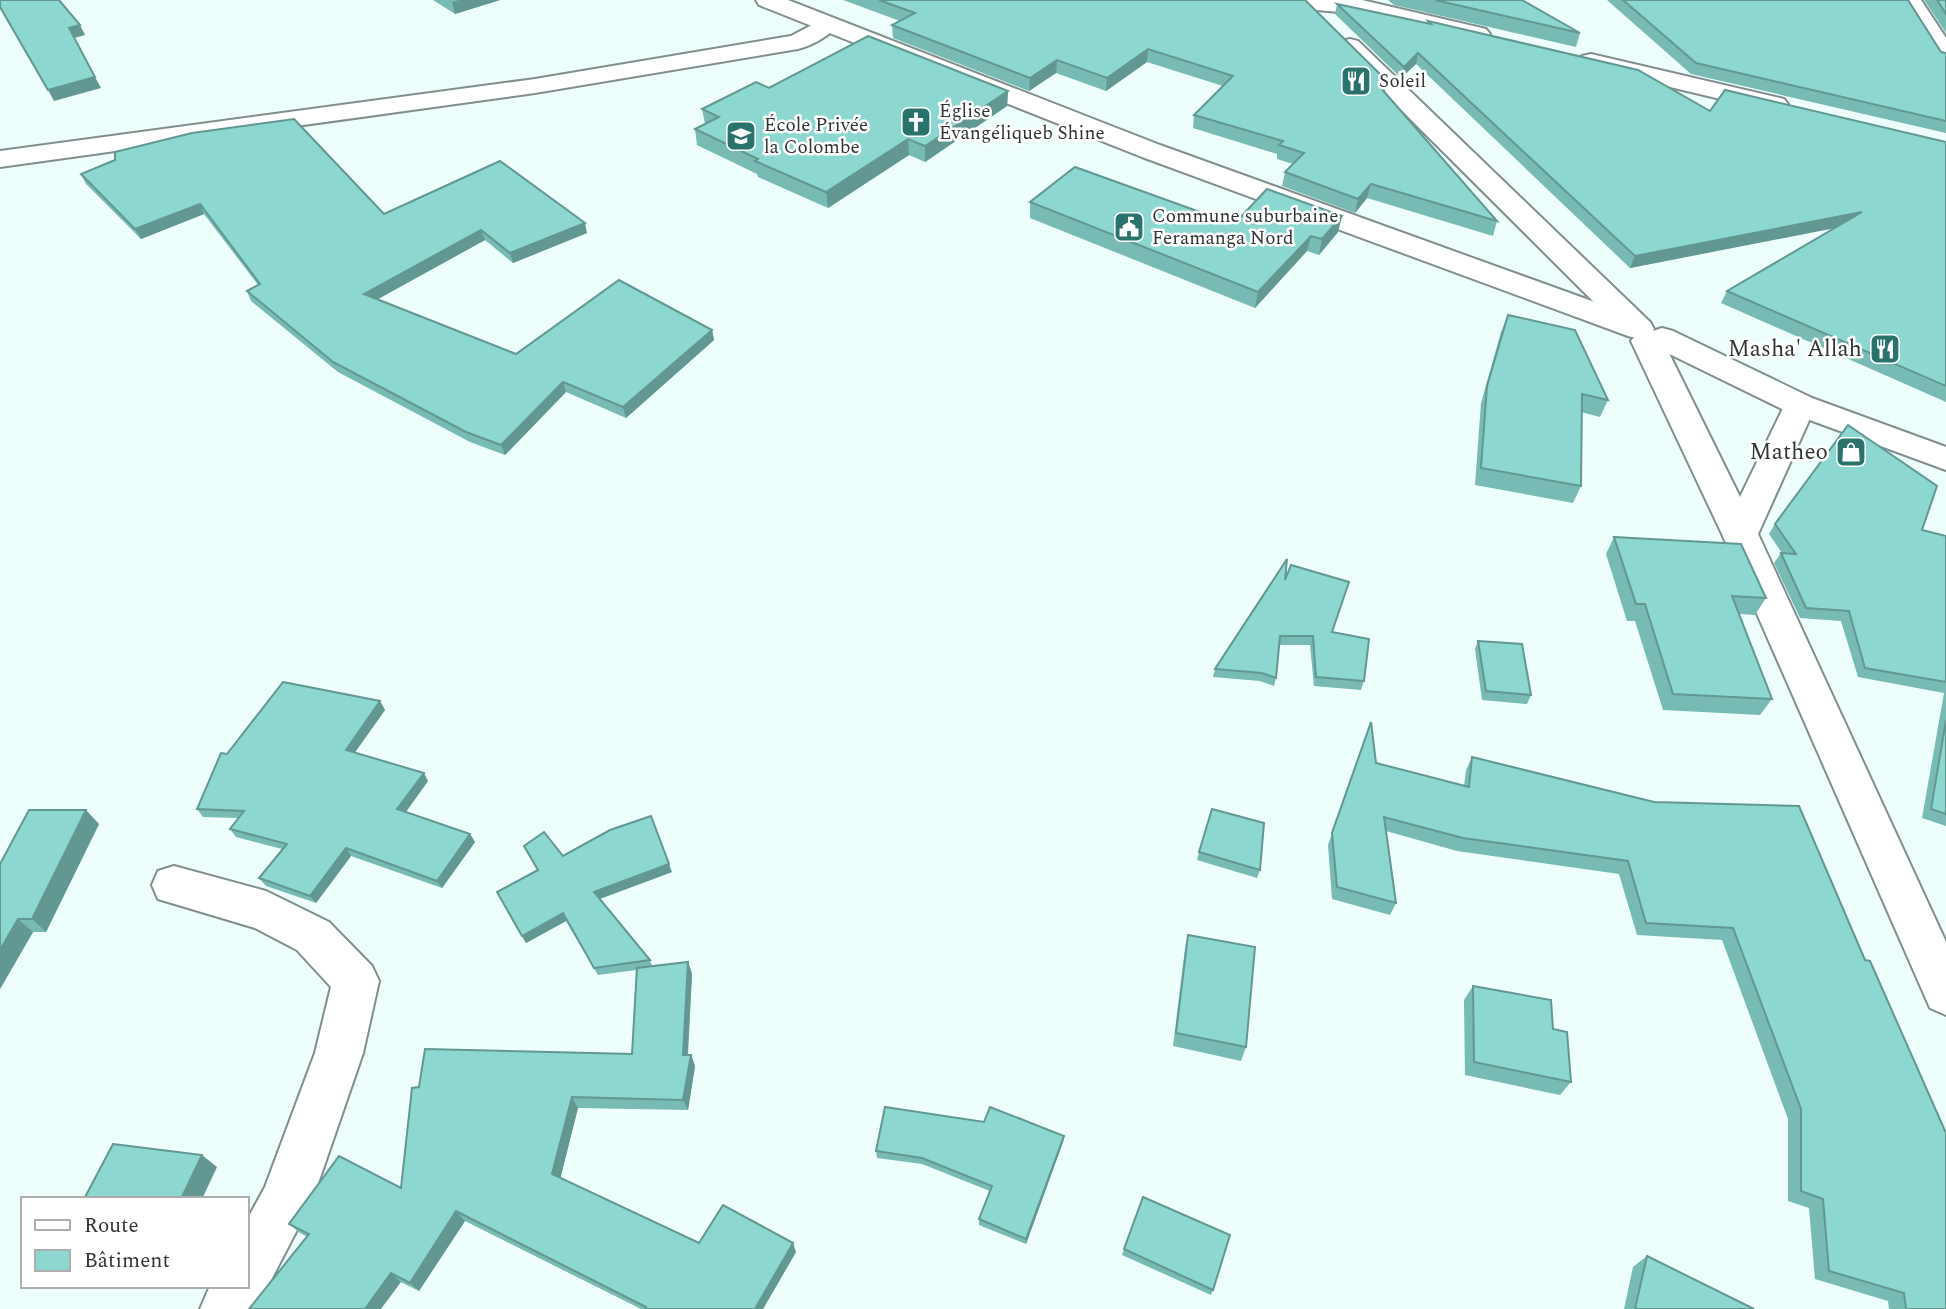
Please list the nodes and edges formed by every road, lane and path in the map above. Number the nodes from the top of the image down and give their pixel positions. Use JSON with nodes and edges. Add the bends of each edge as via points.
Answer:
{"nodes":[{"id":1,"x":767,"y":0,"type":"edge"},
{"id":2,"x":1910,"y":0,"type":"edge"},
{"id":3,"x":1304,"y":1,"type":"edge"},
{"id":4,"x":827,"y":24,"type":"junction"},
{"id":5,"x":1496,"y":38,"type":"edge"},
{"id":6,"x":1564,"y":54,"type":"edge"},
{"id":7,"x":1946,"y":56,"type":"edge"},
{"id":8,"x":1802,"y":110,"type":"edge"},
{"id":9,"x":0,"y":159,"type":"edge"},
{"id":10,"x":1649,"y":336,"type":"junction"},
{"id":11,"x":1800,"y":405,"type":"junction"},
{"id":12,"x":1946,"y":459,"type":"edge"},
{"id":13,"x":1740,"y":534,"type":"junction"},
{"id":14,"x":174,"y":885,"type":"dead end"},
{"id":15,"x":1946,"y":993,"type":"edge"},
{"id":16,"x":248,"y":1270,"type":"edge"},
{"id":17,"x":238,"y":1288,"type":"edge"},
{"id":18,"x":227,"y":1309,"type":"edge"}],
"edges":[{"from":1,"to":4,"type":"street"},
{"from":2,"to":7,"type":"street"},
{"from":3,"to":5,"type":"street","via":[[1362,7]]},
{"from":3,"to":10,"type":"street"},
{"from":4,"to":9,"type":"street","via":[[798,42],[535,86]]},
{"from":4,"to":10,"type":"street","via":[[1151,151]]},
{"from":6,"to":8,"type":"street"},
{"from":10,"to":11,"type":"street"},
{"from":10,"to":13,"type":"street"},
{"from":11,"to":12,"type":"street"},
{"from":11,"to":13,"type":"street"},
{"from":13,"to":15,"type":"street"},
{"from":14,"to":16,"type":"street","via":[[266,911],[313,936],[356,981],[340,1053],[286,1201]]},
{"from":17,"to":18,"type":"street"}]}
